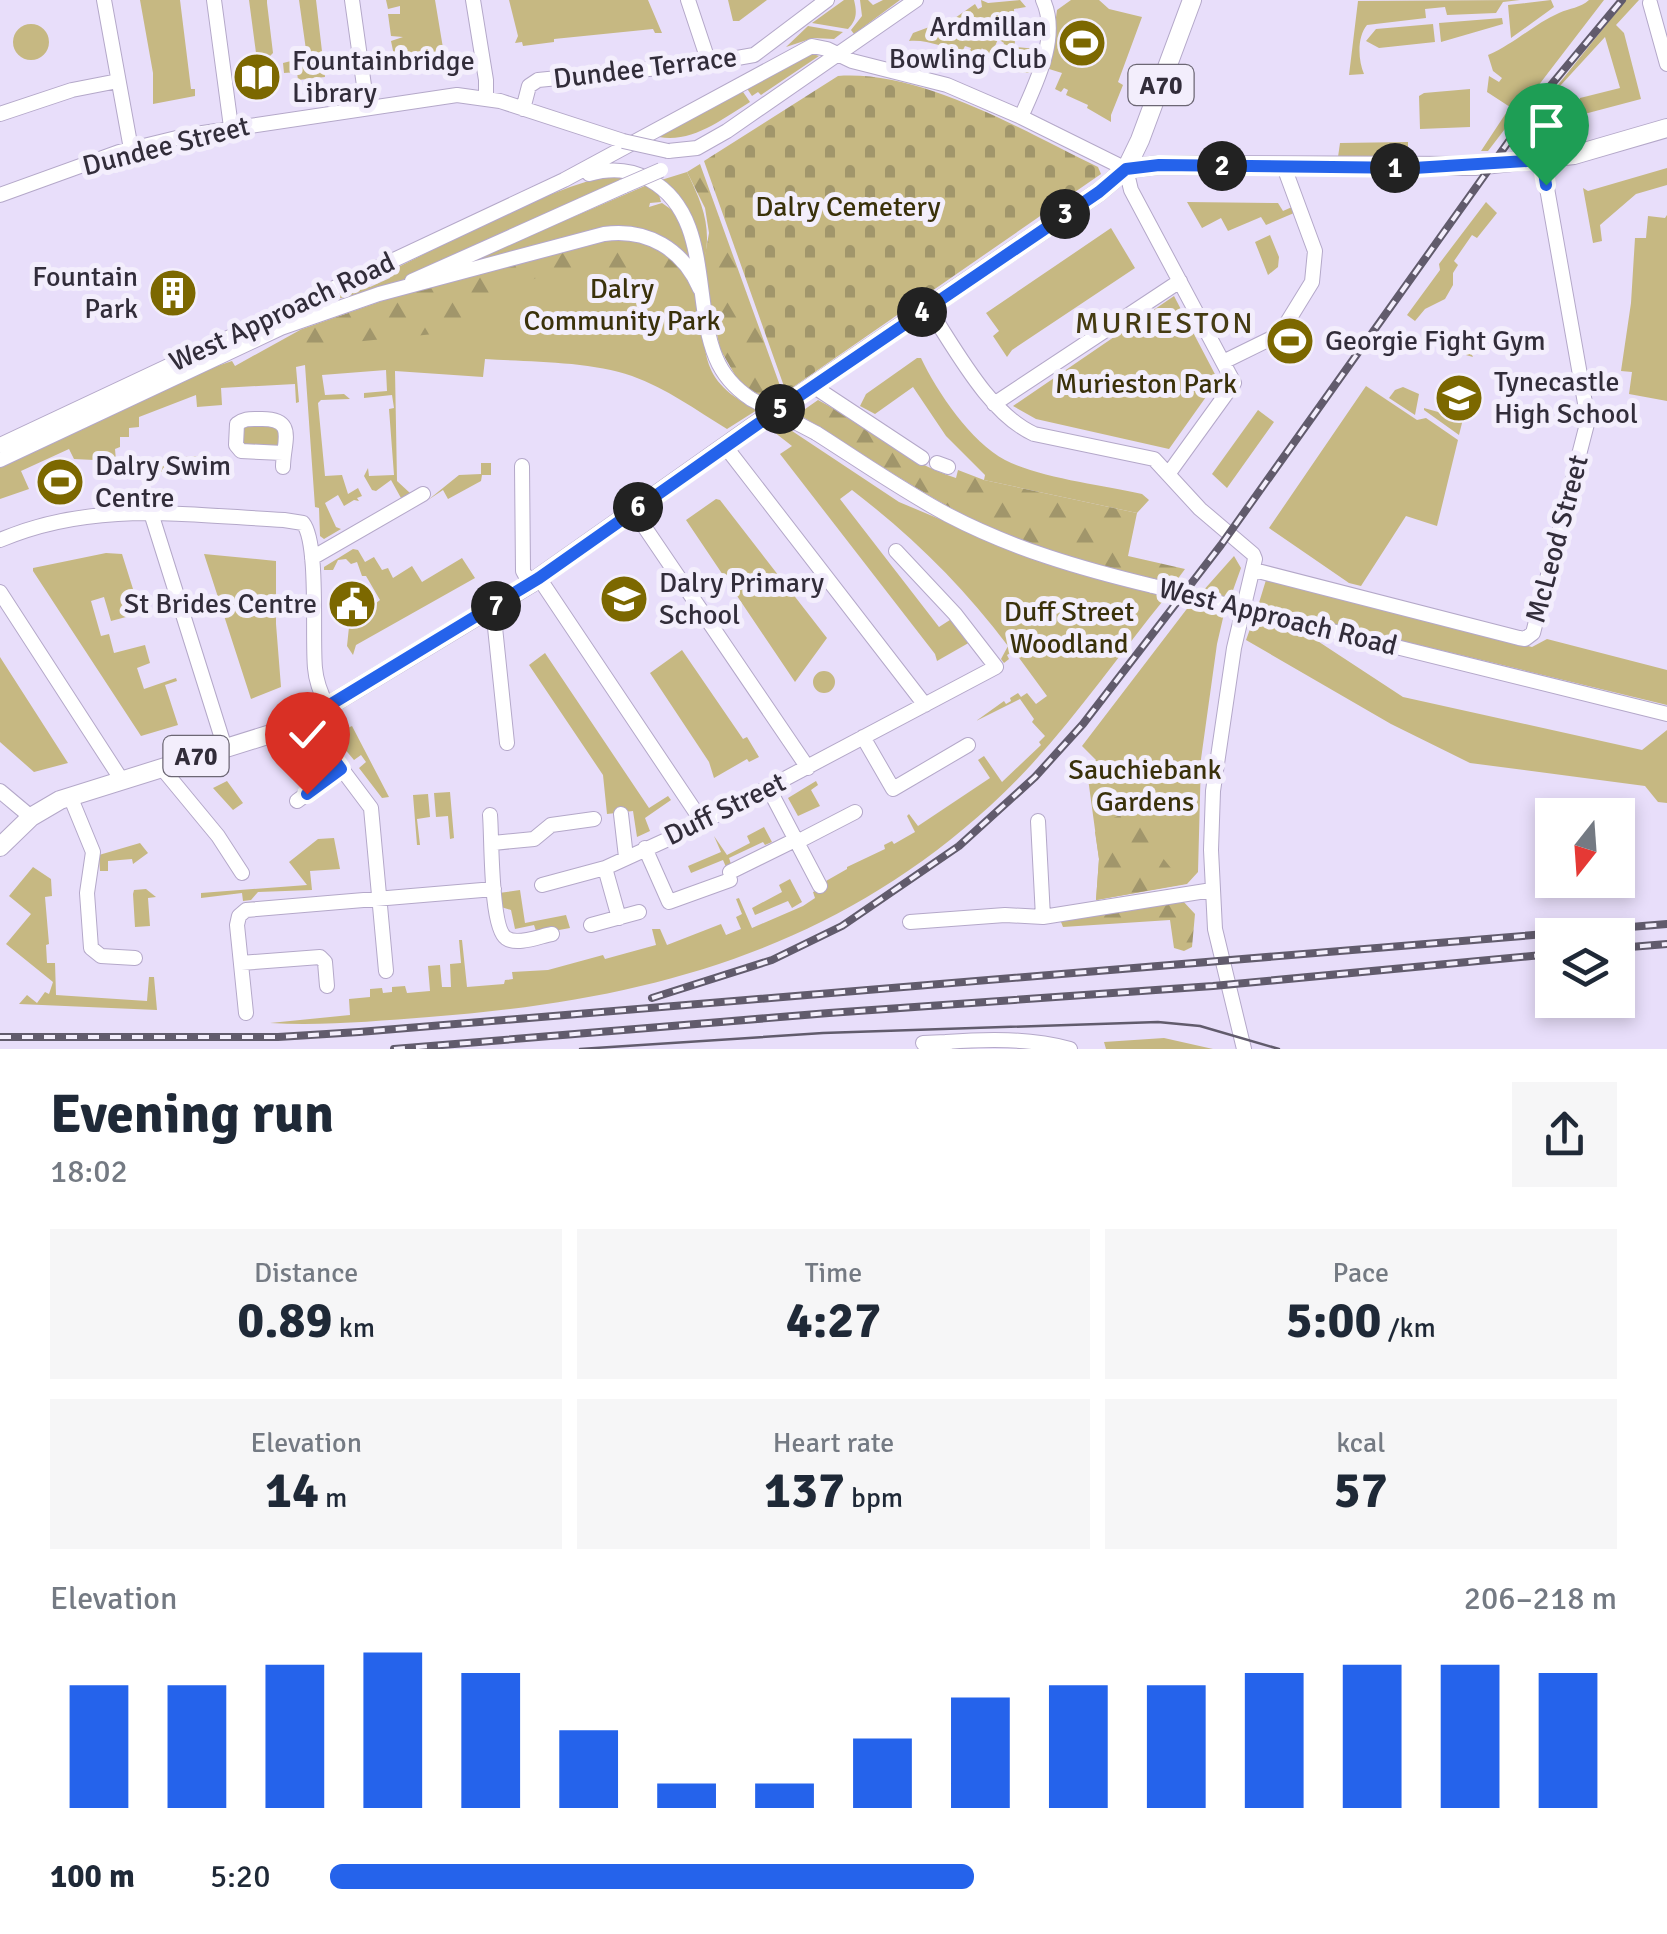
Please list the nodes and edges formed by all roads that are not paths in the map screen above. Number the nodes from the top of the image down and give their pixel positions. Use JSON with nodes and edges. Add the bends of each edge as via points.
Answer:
{"nodes":[{"id":1,"x":104,"y":0,"type":"edge"},
{"id":2,"x":214,"y":0,"type":"edge"},
{"id":3,"x":352,"y":0,"type":"edge"},
{"id":4,"x":474,"y":0,"type":"edge"},
{"id":5,"x":688,"y":0,"type":"edge"},
{"id":6,"x":827,"y":0,"type":"edge"},
{"id":7,"x":916,"y":0,"type":"edge"},
{"id":8,"x":1043,"y":0,"type":"edge"},
{"id":9,"x":1192,"y":0,"type":"edge"},
{"id":10,"x":1650,"y":4,"type":"dead end"},
{"id":11,"x":838,"y":56,"type":"junction"},
{"id":12,"x":710,"y":63,"type":"junction"},
{"id":13,"x":1667,"y":64,"type":"edge"},
{"id":14,"x":118,"y":81,"type":"junction"},
{"id":15,"x":486,"y":98,"type":"junction"},
{"id":16,"x":366,"y":107,"type":"junction"},
{"id":17,"x":523,"y":108,"type":"junction"},
{"id":18,"x":0,"y":114,"type":"edge"},
{"id":19,"x":1021,"y":116,"type":"junction"},
{"id":20,"x":231,"y":128,"type":"junction"},
{"id":21,"x":1667,"y":128,"type":"edge"},
{"id":22,"x":130,"y":149,"type":"junction"},
{"id":23,"x":690,"y":150,"type":"junction"},
{"id":24,"x":1542,"y":160,"type":"junction"},
{"id":25,"x":1284,"y":168,"type":"junction"},
{"id":26,"x":1126,"y":169,"type":"junction"},
{"id":27,"x":564,"y":180,"type":"junction"},
{"id":28,"x":0,"y":195,"type":"edge"},
{"id":29,"x":1180,"y":281,"type":"junction"},
{"id":30,"x":700,"y":288,"type":"junction"},
{"id":31,"x":380,"y":294,"type":"junction"},
{"id":32,"x":928,"y":308,"type":"junction"},
{"id":33,"x":1226,"y":368,"type":"junction"},
{"id":34,"x":813,"y":386,"type":"junction"},
{"id":35,"x":994,"y":404,"type":"junction"},
{"id":36,"x":0,"y":445,"type":"edge"},
{"id":37,"x":726,"y":446,"type":"junction"},
{"id":38,"x":0,"y":460,"type":"edge"},
{"id":39,"x":936,"y":463,"type":"dead end"},
{"id":40,"x":522,"y":466,"type":"dead end"},
{"id":41,"x":1169,"y":473,"type":"junction"},
{"id":42,"x":423,"y":494,"type":"dead end"},
{"id":43,"x":632,"y":510,"type":"junction"},
{"id":44,"x":151,"y":513,"type":"junction"},
{"id":45,"x":0,"y":540,"type":"edge"},
{"id":46,"x":896,"y":551,"type":"dead end"},
{"id":47,"x":312,"y":558,"type":"junction"},
{"id":48,"x":1254,"y":570,"type":"junction"},
{"id":49,"x":534,"y":581,"type":"junction"},
{"id":50,"x":0,"y":592,"type":"edge"},
{"id":51,"x":493,"y":608,"type":"junction"},
{"id":52,"x":925,"y":705,"type":"junction"},
{"id":53,"x":327,"y":706,"type":"junction"},
{"id":54,"x":1667,"y":714,"type":"edge"},
{"id":55,"x":305,"y":720,"type":"junction"},
{"id":56,"x":863,"y":737,"type":"junction"},
{"id":57,"x":508,"y":743,"type":"dead end"},
{"id":58,"x":968,"y":746,"type":"dead end"},
{"id":59,"x":224,"y":748,"type":"junction"},
{"id":60,"x":161,"y":767,"type":"junction"},
{"id":61,"x":808,"y":768,"type":"junction"},
{"id":62,"x":341,"y":769,"type":"junction"},
{"id":63,"x":121,"y":779,"type":"junction"},
{"id":64,"x":769,"y":789,"type":"junction"},
{"id":65,"x":0,"y":791,"type":"edge"},
{"id":66,"x":70,"y":796,"type":"junction"},
{"id":67,"x":296,"y":801,"type":"dead end"},
{"id":68,"x":855,"y":812,"type":"dead end"},
{"id":69,"x":490,"y":814,"type":"dead end"},
{"id":70,"x":621,"y":814,"type":"dead end"},
{"id":71,"x":30,"y":817,"type":"junction"},
{"id":72,"x":594,"y":819,"type":"dead end"},
{"id":73,"x":1038,"y":822,"type":"dead end"},
{"id":74,"x":702,"y":823,"type":"junction"},
{"id":75,"x":796,"y":841,"type":"junction"},
{"id":76,"x":493,"y":844,"type":"junction"},
{"id":77,"x":0,"y":847,"type":"edge"},
{"id":78,"x":645,"y":848,"type":"junction"},
{"id":79,"x":626,"y":857,"type":"junction"},
{"id":80,"x":605,"y":868,"type":"junction"},
{"id":81,"x":242,"y":873,"type":"dead end"},
{"id":82,"x":542,"y":885,"type":"dead end"},
{"id":83,"x":820,"y":886,"type":"dead end"},
{"id":84,"x":494,"y":888,"type":"junction"},
{"id":85,"x":1212,"y":890,"type":"junction"},
{"id":86,"x":380,"y":896,"type":"junction"},
{"id":87,"x":639,"y":912,"type":"dead end"},
{"id":88,"x":1042,"y":917,"type":"junction"},
{"id":89,"x":618,"y":918,"type":"junction"},
{"id":90,"x":910,"y":922,"type":"dead end"},
{"id":91,"x":591,"y":925,"type":"dead end"},
{"id":92,"x":552,"y":934,"type":"dead end"},
{"id":93,"x":135,"y":958,"type":"dead end"},
{"id":94,"x":241,"y":963,"type":"junction"},
{"id":95,"x":386,"y":970,"type":"dead end"},
{"id":96,"x":327,"y":986,"type":"dead end"},
{"id":97,"x":246,"y":1013,"type":"dead end"},
{"id":98,"x":924,"y":1043,"type":"dead end"},
{"id":99,"x":945,"y":1046,"type":"edge"},
{"id":100,"x":1050,"y":1047,"type":"edge"},
{"id":101,"x":1070,"y":1049,"type":"edge"},
{"id":102,"x":1244,"y":1049,"type":"edge"}],
"edges":[{"from":1,"to":14,"type":"street"},
{"from":2,"to":20,"type":"street"},
{"from":3,"to":16,"type":"street"},
{"from":4,"to":15,"type":"street"},
{"from":5,"to":12,"type":"street"},
{"from":6,"to":12,"type":"street","name":"Dundee Terrace","via":[[760,52]]},
{"from":7,"to":11,"type":"street","name":"Dundee Street"},
{"from":8,"to":19,"type":"street","via":[[1044,58]]},
{"from":9,"to":26,"type":"main road","number":"A70"},
{"from":10,"to":13,"type":"street"},
{"from":11,"to":19,"type":"street","name":"West Approach Road","via":[[917,75]]},
{"from":11,"to":23,"type":"street","name":"Dundee Street"},
{"from":11,"to":27,"type":"street","name":"West Approach Road","via":[[804,48]]},
{"from":12,"to":17,"type":"street","name":"Dundee Terrace","via":[[538,80],[529,86]]},
{"from":14,"to":18,"type":"street"},
{"from":14,"to":22,"type":"street"},
{"from":15,"to":16,"type":"street","name":"Dundee Street","via":[[457,95]]},
{"from":15,"to":17,"type":"street","name":"Dundee Street"},
{"from":16,"to":20,"type":"street","name":"Dundee Street"},
{"from":17,"to":23,"type":"street","name":"Dundee Street","bridge":true,"via":[[623,141]]},
{"from":19,"to":26,"type":"street","name":"West Approach Road"},
{"from":20,"to":22,"type":"street","name":"Dundee Street"},
{"from":21,"to":24,"type":"main road"},
{"from":22,"to":28,"type":"street","name":"Dundee Street"},
{"from":23,"to":31,"type":"street","name":"West Approach Road","bridge":true,"via":[[662,170]]},
{"from":24,"to":25,"type":"main road"},
{"from":24,"to":48,"type":"street","name":"McLeod Street","via":[[1588,420],[1530,637]]},
{"from":25,"to":26,"type":"main road"},
{"from":25,"to":33,"type":"street","via":[[1314,250],[1310,288],[1280,334]]},
{"from":26,"to":29,"type":"street","via":[[1130,190]]},
{"from":26,"to":32,"type":"main road","number":"A70"},
{"from":27,"to":30,"type":"street","name":"West Approach Road","via":[[618,170],[656,184],[686,221]]},
{"from":27,"to":36,"type":"street","name":"West Approach Road"},
{"from":29,"to":33,"type":"street"},
{"from":29,"to":35,"type":"street"},
{"from":30,"to":31,"type":"street","name":"West Approach Road","via":[[672,251],[625,232]]},
{"from":30,"to":54,"type":"street","name":"West Approach Road","bridge":true,"via":[[717,361],[752,399],[990,535],[1081,568]]},
{"from":31,"to":38,"type":"street","name":"West Approach Road","via":[[281,328]]},
{"from":32,"to":34,"type":"main road","number":"A70"},
{"from":32,"to":35,"type":"street"},
{"from":33,"to":41,"type":"street","via":[[1234,383]]},
{"from":34,"to":37,"type":"main road","number":"A70"},
{"from":34,"to":39,"type":"street"},
{"from":35,"to":41,"type":"street","via":[[1034,434],[1154,459]]},
{"from":37,"to":43,"type":"main road","number":"A70"},
{"from":37,"to":52,"type":"street"},
{"from":40,"to":49,"type":"street","via":[[523,571]]},
{"from":41,"to":48,"type":"street","via":[[1253,554]]},
{"from":42,"to":47,"type":"street"},
{"from":43,"to":49,"type":"main road","number":"A70"},
{"from":43,"to":61,"type":"street"},
{"from":44,"to":45,"type":"street","via":[[73,517]]},
{"from":44,"to":47,"type":"street","via":[[284,520],[307,527]]},
{"from":44,"to":59,"type":"street"},
{"from":46,"to":52,"type":"street","name":"Duff Street","via":[[996,667]]},
{"from":47,"to":53,"type":"street","via":[[315,670]]},
{"from":48,"to":85,"type":"street","via":[[1238,621],[1212,802]]},
{"from":49,"to":51,"type":"main road","number":"A70"},
{"from":49,"to":74,"type":"street"},
{"from":50,"to":63,"type":"street"},
{"from":51,"to":53,"type":"main road","number":"A70"},
{"from":51,"to":57,"type":"street"},
{"from":52,"to":56,"type":"street","name":"Duff Street"},
{"from":53,"to":55,"type":"main road","number":"A70"},
{"from":55,"to":59,"type":"main road","number":"A70"},
{"from":55,"to":62,"type":"street"},
{"from":56,"to":58,"type":"street","via":[[892,788]]},
{"from":56,"to":61,"type":"street","name":"Duff Street"},
{"from":59,"to":60,"type":"main road","number":"A70"},
{"from":60,"to":63,"type":"main road","number":"A70"},
{"from":60,"to":81,"type":"street"},
{"from":61,"to":64,"type":"street","name":"Duff Street"},
{"from":62,"to":67,"type":"street"},
{"from":62,"to":86,"type":"street","via":[[372,808]]},
{"from":63,"to":66,"type":"main road","number":"A70"},
{"from":64,"to":74,"type":"street","name":"Duff Street"},
{"from":64,"to":75,"type":"street"},
{"from":65,"to":71,"type":"street"},
{"from":66,"to":71,"type":"main road","number":"A70"},
{"from":66,"to":93,"type":"street","via":[[93,852],[87,888],[91,948],[100,956]]},
{"from":68,"to":75,"type":"street"},
{"from":69,"to":76,"type":"street"},
{"from":70,"to":79,"type":"street"},
{"from":71,"to":77,"type":"main road","number":"A70"},
{"from":72,"to":76,"type":"street","via":[[550,824],[534,839]]},
{"from":73,"to":88,"type":"street"},
{"from":74,"to":78,"type":"street","name":"Duff Street"},
{"from":75,"to":78,"type":"street","name":"Duff Street","via":[[668,902]]},
{"from":75,"to":83,"type":"street"},
{"from":76,"to":84,"type":"street"},
{"from":78,"to":79,"type":"street"},
{"from":79,"to":80,"type":"street"},
{"from":80,"to":82,"type":"street"},
{"from":80,"to":89,"type":"street"},
{"from":84,"to":86,"type":"street"},
{"from":84,"to":92,"type":"street","via":[[506,938]]},
{"from":85,"to":88,"type":"street"},
{"from":85,"to":102,"type":"street","via":[[1219,953]]},
{"from":86,"to":94,"type":"street","via":[[246,910],[237,920]]},
{"from":86,"to":95,"type":"street"},
{"from":87,"to":89,"type":"street"},
{"from":88,"to":90,"type":"street"},
{"from":89,"to":91,"type":"street"},
{"from":94,"to":96,"type":"street","via":[[320,957]]},
{"from":94,"to":97,"type":"street"},
{"from":98,"to":99,"type":"street"},
{"from":99,"to":100,"type":"street","via":[[994,1040]]},
{"from":100,"to":101,"type":"street"}]}
